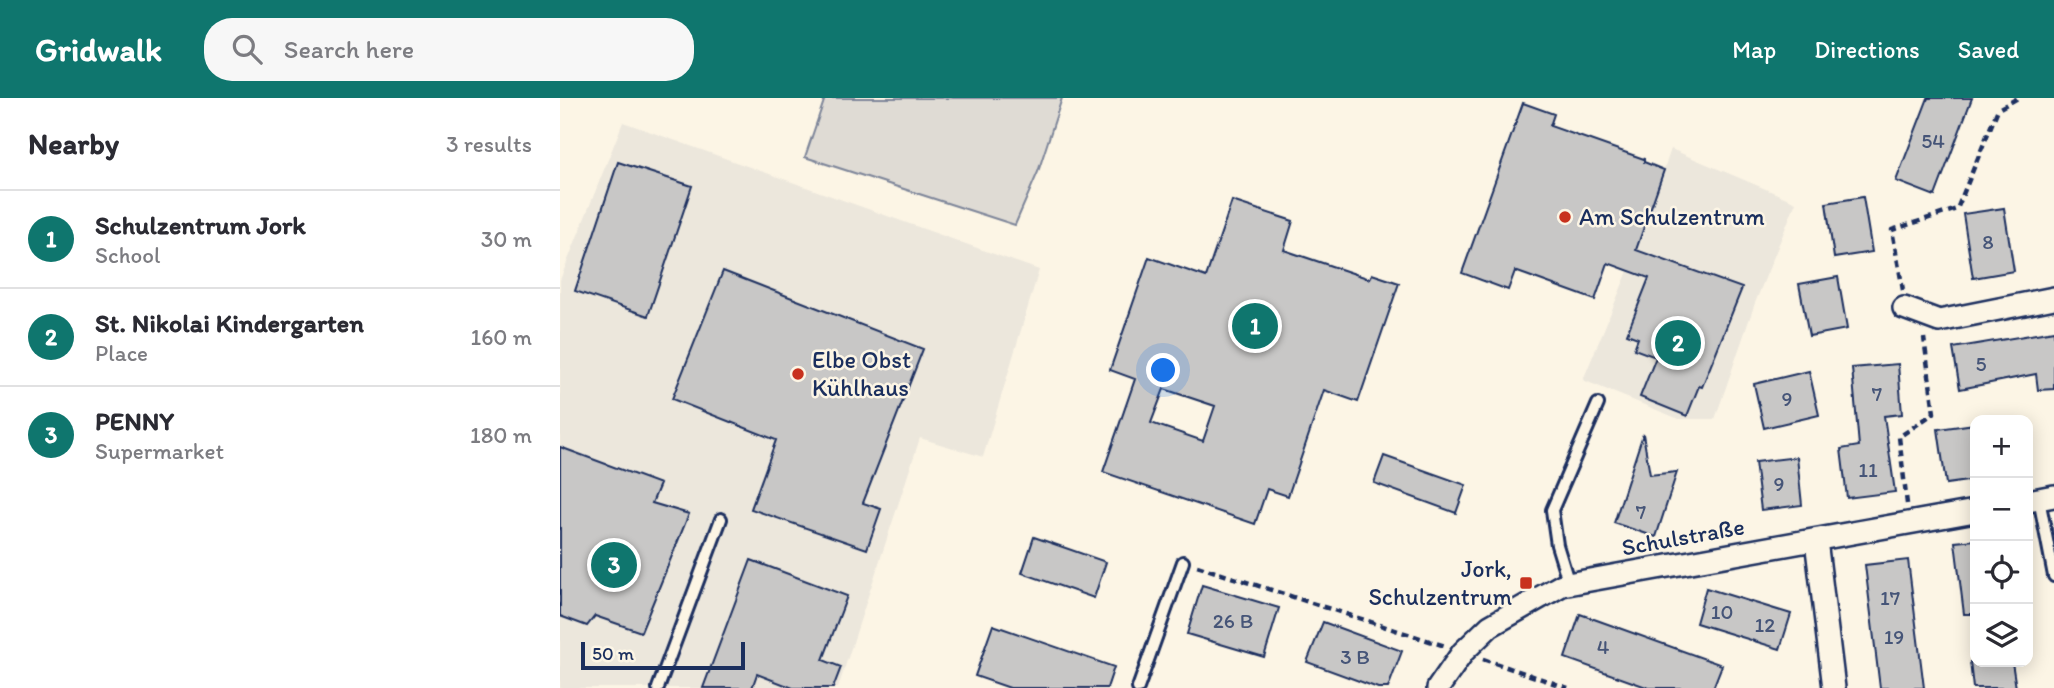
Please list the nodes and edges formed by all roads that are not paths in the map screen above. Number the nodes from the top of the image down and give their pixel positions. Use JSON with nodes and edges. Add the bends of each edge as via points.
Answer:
{"nodes":[{"id":1,"x":2054,"y":298,"type":"edge"},
{"id":2,"x":1903,"y":309,"type":"road end"},
{"id":3,"x":1598,"y":404,"type":"dead end"},
{"id":4,"x":2040,"y":499,"type":"edge"},
{"id":5,"x":1970,"y":511,"type":"edge"},
{"id":6,"x":721,"y":519,"type":"dead end"},
{"id":7,"x":1816,"y":540,"type":"junction"},
{"id":8,"x":1183,"y":562,"type":"road end"},
{"id":9,"x":2054,"y":576,"type":"edge"},
{"id":10,"x":1569,"y":584,"type":"junction"},
{"id":11,"x":658,"y":688,"type":"edge"},
{"id":12,"x":1138,"y":688,"type":"edge"},
{"id":13,"x":1437,"y":688,"type":"edge"},
{"id":14,"x":1834,"y":688,"type":"edge"}],
"edges":[{"from":1,"to":2,"type":"street","via":[[1939,321]]},
{"from":3,"to":10,"type":"lane","via":[[1552,510]]},
{"from":4,"to":9,"type":"lane"},
{"from":5,"to":7,"type":"street","name":"Schulstraße"},
{"from":6,"to":11,"type":"lane"},
{"from":7,"to":10,"type":"street","name":"Schulstraße"},
{"from":7,"to":14,"type":"street"},
{"from":8,"to":12,"type":"lane"},
{"from":10,"to":13,"type":"street","name":"Schulstraße","via":[[1490,626],[1463,652]]}]}
